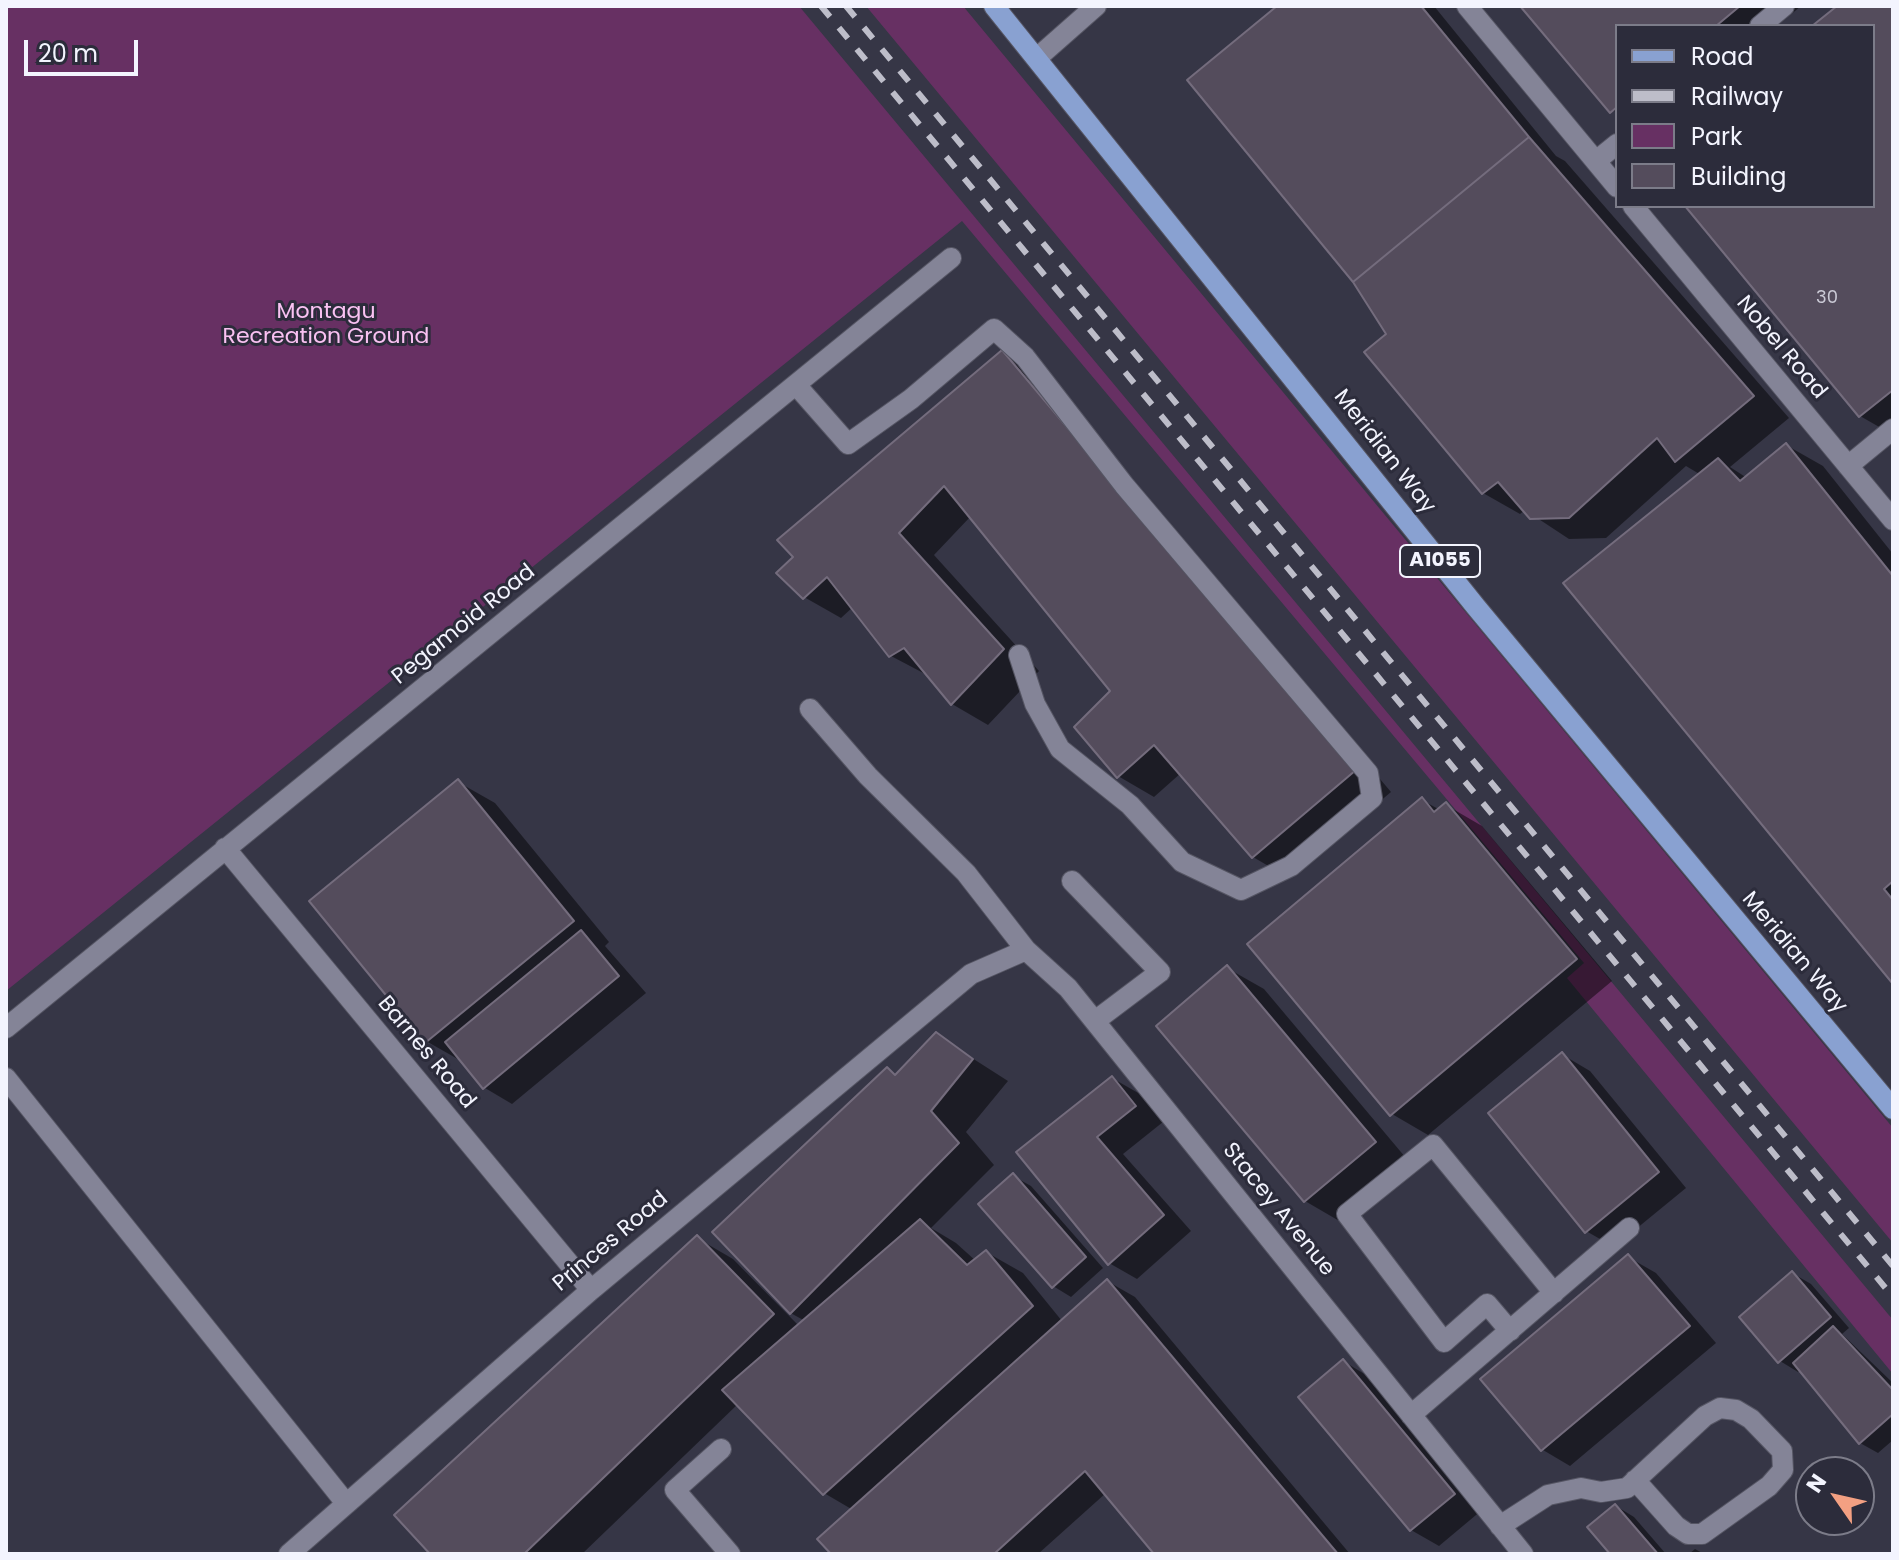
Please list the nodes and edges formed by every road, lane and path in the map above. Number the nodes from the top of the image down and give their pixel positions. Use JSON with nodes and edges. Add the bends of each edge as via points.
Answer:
{"nodes":[{"id":1,"x":994,"y":6,"type":"edge"},
{"id":2,"x":1096,"y":6,"type":"edge"},
{"id":3,"x":1467,"y":6,"type":"edge"},
{"id":4,"x":1784,"y":6,"type":"edge"},
{"id":5,"x":1762,"y":24,"type":"edge"},
{"id":6,"x":1037,"y":58,"type":"junction"},
{"id":7,"x":1615,"y":146,"type":"edge"},
{"id":8,"x":1596,"y":161,"type":"junction"},
{"id":9,"x":1615,"y":185,"type":"edge"},
{"id":10,"x":1635,"y":208,"type":"edge"},
{"id":11,"x":951,"y":258,"type":"dead end"},
{"id":12,"x":797,"y":386,"type":"junction"},
{"id":13,"x":1893,"y":429,"type":"edge"},
{"id":14,"x":1848,"y":466,"type":"junction"},
{"id":15,"x":1889,"y":507,"type":"edge"},
{"id":16,"x":1019,"y":655,"type":"dead end"},
{"id":17,"x":810,"y":709,"type":"dead end"},
{"id":18,"x":225,"y":848,"type":"junction"},
{"id":19,"x":1072,"y":881,"type":"dead end"},
{"id":20,"x":1026,"y":950,"type":"junction"},
{"id":21,"x":1095,"y":1021,"type":"junction"},
{"id":22,"x":6,"y":1028,"type":"edge"},
{"id":23,"x":6,"y":1078,"type":"edge"},
{"id":24,"x":1893,"y":1109,"type":"edge"},
{"id":25,"x":1629,"y":1228,"type":"dead end"},
{"id":26,"x":591,"y":1290,"type":"junction"},
{"id":27,"x":1554,"y":1293,"type":"junction"},
{"id":28,"x":1510,"y":1331,"type":"junction"},
{"id":29,"x":1411,"y":1415,"type":"junction"},
{"id":30,"x":721,"y":1449,"type":"dead end"},
{"id":31,"x":1635,"y":1480,"type":"junction"},
{"id":32,"x":345,"y":1502,"type":"junction"},
{"id":33,"x":1500,"y":1526,"type":"junction"},
{"id":34,"x":289,"y":1554,"type":"edge"},
{"id":35,"x":730,"y":1554,"type":"edge"},
{"id":36,"x":1523,"y":1554,"type":"edge"}],
"edges":[{"from":1,"to":6,"type":"main road","name":"Meridian Way","number":"A1055"},
{"from":2,"to":6,"type":"street"},
{"from":3,"to":8,"type":"street"},
{"from":4,"to":5,"type":"street"},
{"from":6,"to":24,"type":"main road","name":"Meridian Way","number":"A1055","via":[[1476,607]]},
{"from":7,"to":8,"type":"street"},
{"from":8,"to":9,"type":"street"},
{"from":10,"to":14,"type":"street","name":"Nobel Road"},
{"from":11,"to":12,"type":"street","name":"Pegamoid Road"},
{"from":12,"to":16,"type":"street","via":[[848,444],[994,329],[1025,357],[1124,485],[1368,773],[1372,798],[1291,866],[1241,890],[1182,862],[1130,805],[1060,749],[1035,704]]},
{"from":12,"to":18,"type":"street","name":"Pegamoid Road"},
{"from":13,"to":14,"type":"street"},
{"from":14,"to":15,"type":"street","name":"Nobel Road"},
{"from":17,"to":20,"type":"street","name":"Stacey Avenue","via":[[868,776],[966,873]]},
{"from":18,"to":22,"type":"street","name":"Pegamoid Road"},
{"from":18,"to":26,"type":"street","name":"Barnes Road"},
{"from":19,"to":21,"type":"street","via":[[1160,972]]},
{"from":20,"to":21,"type":"street","name":"Stacey Avenue"},
{"from":20,"to":26,"type":"street","name":"Princes Road","via":[[971,974]]},
{"from":21,"to":29,"type":"street","name":"Stacey Avenue"},
{"from":23,"to":32,"type":"street"},
{"from":25,"to":27,"type":"street"},
{"from":26,"to":32,"type":"street","name":"Princes Road"},
{"from":27,"to":28,"type":"street"},
{"from":27,"to":28,"type":"street","via":[[1433,1145],[1347,1214],[1444,1342],[1487,1304]]},
{"from":28,"to":29,"type":"street"},
{"from":29,"to":33,"type":"street","name":"Stacey Avenue"},
{"from":30,"to":35,"type":"street","via":[[675,1490]]},
{"from":31,"to":31,"type":"street","via":[[1720,1408],[1751,1419],[1782,1451],[1783,1470],[1769,1486],[1702,1534],[1688,1534],[1676,1526]]},
{"from":31,"to":33,"type":"street","via":[[1614,1491],[1581,1488],[1548,1495]]},
{"from":32,"to":34,"type":"street","name":"Princes Road"},
{"from":33,"to":36,"type":"street","name":"Stacey Avenue"}]}
